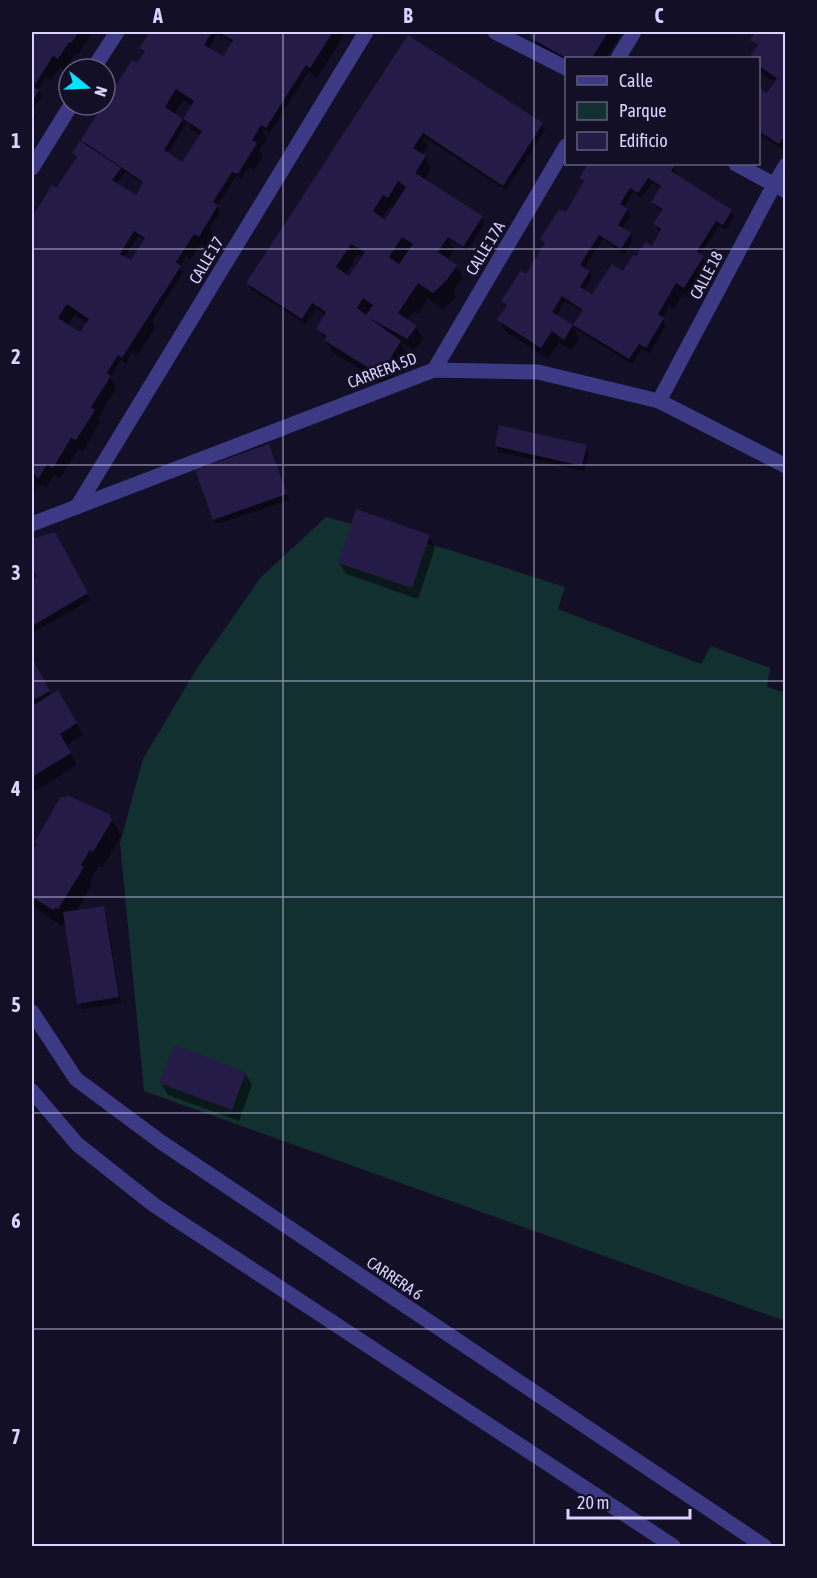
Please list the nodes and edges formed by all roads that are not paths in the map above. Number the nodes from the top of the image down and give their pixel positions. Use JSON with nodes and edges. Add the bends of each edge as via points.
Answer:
{"nodes":[{"id":1,"x":117,"y":32,"type":"edge"},
{"id":2,"x":366,"y":32,"type":"edge"},
{"id":3,"x":495,"y":32,"type":"edge"},
{"id":4,"x":634,"y":32,"type":"edge"},
{"id":5,"x":101,"y":57,"type":"edge"},
{"id":6,"x":619,"y":57,"type":"edge"},
{"id":7,"x":565,"y":67,"type":"edge"},
{"id":8,"x":64,"y":117,"type":"edge"},
{"id":9,"x":565,"y":149,"type":"edge"},
{"id":10,"x":738,"y":165,"type":"edge"},
{"id":11,"x":786,"y":165,"type":"edge"},
{"id":12,"x":32,"y":168,"type":"edge"},
{"id":13,"x":780,"y":188,"type":"edge"},
{"id":14,"x":434,"y":370,"type":"junction"},
{"id":15,"x":659,"y":401,"type":"junction"},
{"id":16,"x":786,"y":465,"type":"edge"},
{"id":17,"x":77,"y":507,"type":"junction"},
{"id":18,"x":32,"y":524,"type":"edge"},
{"id":19,"x":32,"y":1012,"type":"edge"},
{"id":20,"x":32,"y":1091,"type":"edge"},
{"id":21,"x":673,"y":1546,"type":"edge"},
{"id":22,"x":765,"y":1546,"type":"edge"}],
"edges":[{"from":1,"to":5,"type":"street"},
{"from":2,"to":17,"type":"street","name":"CALLE 17"},
{"from":3,"to":7,"type":"street"},
{"from":4,"to":6,"type":"street"},
{"from":8,"to":12,"type":"street"},
{"from":9,"to":14,"type":"street","name":"CALLE 17A"},
{"from":10,"to":13,"type":"street"},
{"from":11,"to":13,"type":"street","name":"CALLE 18"},
{"from":13,"to":15,"type":"street","name":"CALLE 18"},
{"from":14,"to":15,"type":"street","name":"CARRERA 5D","via":[[538,372]]},
{"from":14,"to":17,"type":"street","name":"CARRERA 5D"},
{"from":15,"to":16,"type":"street","name":"CARRERA 5D"},
{"from":17,"to":18,"type":"street","name":"CARRERA 5D"},
{"from":19,"to":22,"type":"street","name":"CARRERA 6","via":[[76,1079],[161,1142]]},
{"from":20,"to":21,"type":"street","via":[[76,1144],[154,1205]]}]}
